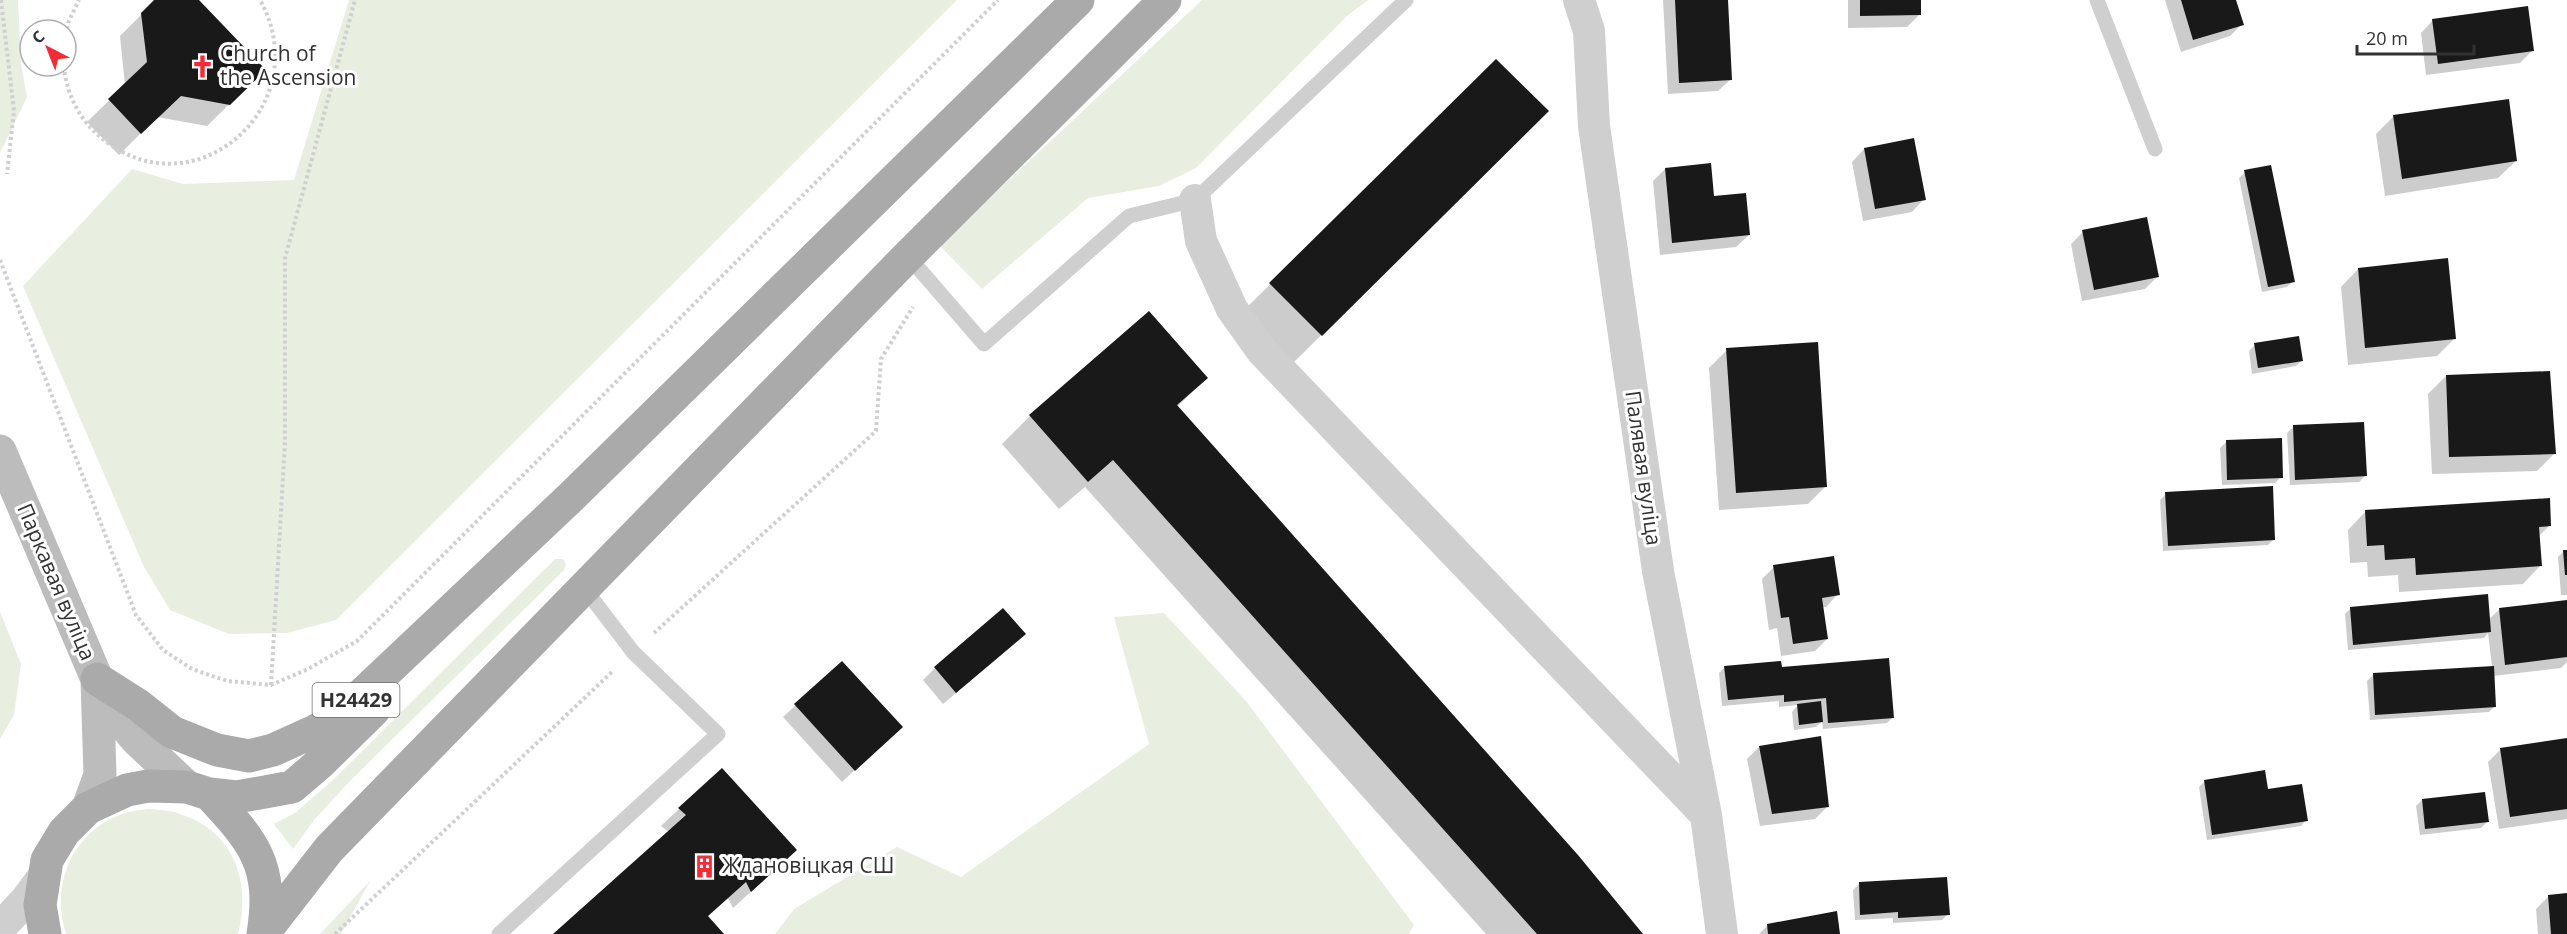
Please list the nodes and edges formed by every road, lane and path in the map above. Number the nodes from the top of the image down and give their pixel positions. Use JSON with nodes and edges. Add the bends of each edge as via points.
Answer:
{"nodes":[{"id":1,"x":2,"y":0,"type":"edge"},
{"id":2,"x":80,"y":0,"type":"edge"},
{"id":3,"x":261,"y":0,"type":"edge"},
{"id":4,"x":355,"y":0,"type":"edge"},
{"id":5,"x":998,"y":0,"type":"edge"},
{"id":6,"x":1078,"y":0,"type":"edge"},
{"id":7,"x":1165,"y":0,"type":"edge"},
{"id":8,"x":1406,"y":0,"type":"edge"},
{"id":9,"x":1579,"y":0,"type":"edge"},
{"id":10,"x":2097,"y":0,"type":"edge"},
{"id":11,"x":71,"y":18,"type":"edge"},
{"id":12,"x":65,"y":78,"type":"edge"},
{"id":13,"x":2156,"y":149,"type":"dead end"},
{"id":14,"x":7,"y":174,"type":"dead end"},
{"id":15,"x":1195,"y":200,"type":"junction"},
{"id":16,"x":908,"y":256,"type":"junction"},
{"id":17,"x":0,"y":260,"type":"edge"},
{"id":18,"x":933,"y":286,"type":"junction"},
{"id":19,"x":0,"y":451,"type":"edge"},
{"id":20,"x":571,"y":497,"type":"junction"},
{"id":21,"x":584,"y":588,"type":"junction"},
{"id":22,"x":633,"y":652,"type":"junction"},
{"id":23,"x":97,"y":679,"type":"junction"},
{"id":24,"x":272,"y":685,"type":"junction"},
{"id":25,"x":198,"y":790,"type":"junction"},
{"id":26,"x":88,"y":808,"type":"junction"},
{"id":27,"x":1706,"y":815,"type":"junction"},
{"id":28,"x":43,"y":877,"type":"junction"},
{"id":29,"x":0,"y":928,"type":"edge"},
{"id":30,"x":45,"y":934,"type":"edge"},
{"id":31,"x":263,"y":934,"type":"edge"},
{"id":32,"x":335,"y":934,"type":"edge"},
{"id":33,"x":499,"y":934,"type":"edge"},
{"id":34,"x":1722,"y":934,"type":"edge"}],
"edges":[{"from":1,"to":14,"type":"path","via":[[14,111]]},
{"from":2,"to":11,"type":"path"},
{"from":3,"to":12,"type":"path","via":[[274,34],[275,78],[252,125],[233,143],[209,156],[184,163],[158,163],[108,144],[88,126]]},
{"from":4,"to":24,"type":"path","via":[[285,258],[285,442]]},
{"from":5,"to":24,"type":"path","via":[[357,640]]},
{"from":6,"to":20,"type":"main road"},
{"from":7,"to":16,"type":"main road"},
{"from":8,"to":15,"type":"lane"},
{"from":9,"to":27,"type":"street","name":"Палявая вуліца","via":[[1589,31],[1594,126],[1658,571]]},
{"from":10,"to":13,"type":"lane"},
{"from":15,"to":18,"type":"lane","via":[[1129,216],[984,344]]},
{"from":15,"to":27,"type":"street","via":[[1201,241],[1232,309],[1263,351]]},
{"from":16,"to":18,"type":"lane"},
{"from":16,"to":21,"type":"main road"},
{"from":17,"to":24,"type":"path","via":[[136,615],[163,651],[192,669],[227,681]]},
{"from":18,"to":22,"type":"path","via":[[914,306],[881,359],[876,430]]},
{"from":19,"to":23,"type":"street","name":"Паркавая вуліца"},
{"from":20,"to":23,"type":"main road","number":"Н24429","via":[[338,717],[273,750],[249,756],[217,750],[172,732]]},
{"from":20,"to":25,"type":"main road","via":[[428,657],[292,787],[237,797]]},
{"from":21,"to":22,"type":"lane"},
{"from":21,"to":31,"type":"main road","via":[[329,849]]},
{"from":22,"to":32,"type":"path"},
{"from":22,"to":33,"type":"lane","via":[[718,734]]},
{"from":23,"to":25,"type":"street","name":"Паркавая вуліца","via":[[136,739]]},
{"from":23,"to":26,"type":"street","name":"Паркавая вуліца","via":[[100,775]]},
{"from":25,"to":26,"type":"main road","via":[[148,786],[128,790]]},
{"from":25,"to":31,"type":"main road","via":[[253,846],[264,874],[268,905]]},
{"from":26,"to":28,"type":"main road","via":[[64,832],[47,861]]},
{"from":27,"to":34,"type":"street","name":"Палявая вуліца"},
{"from":28,"to":29,"type":"street"},
{"from":28,"to":30,"type":"main road","via":[[39,905]]}]}
